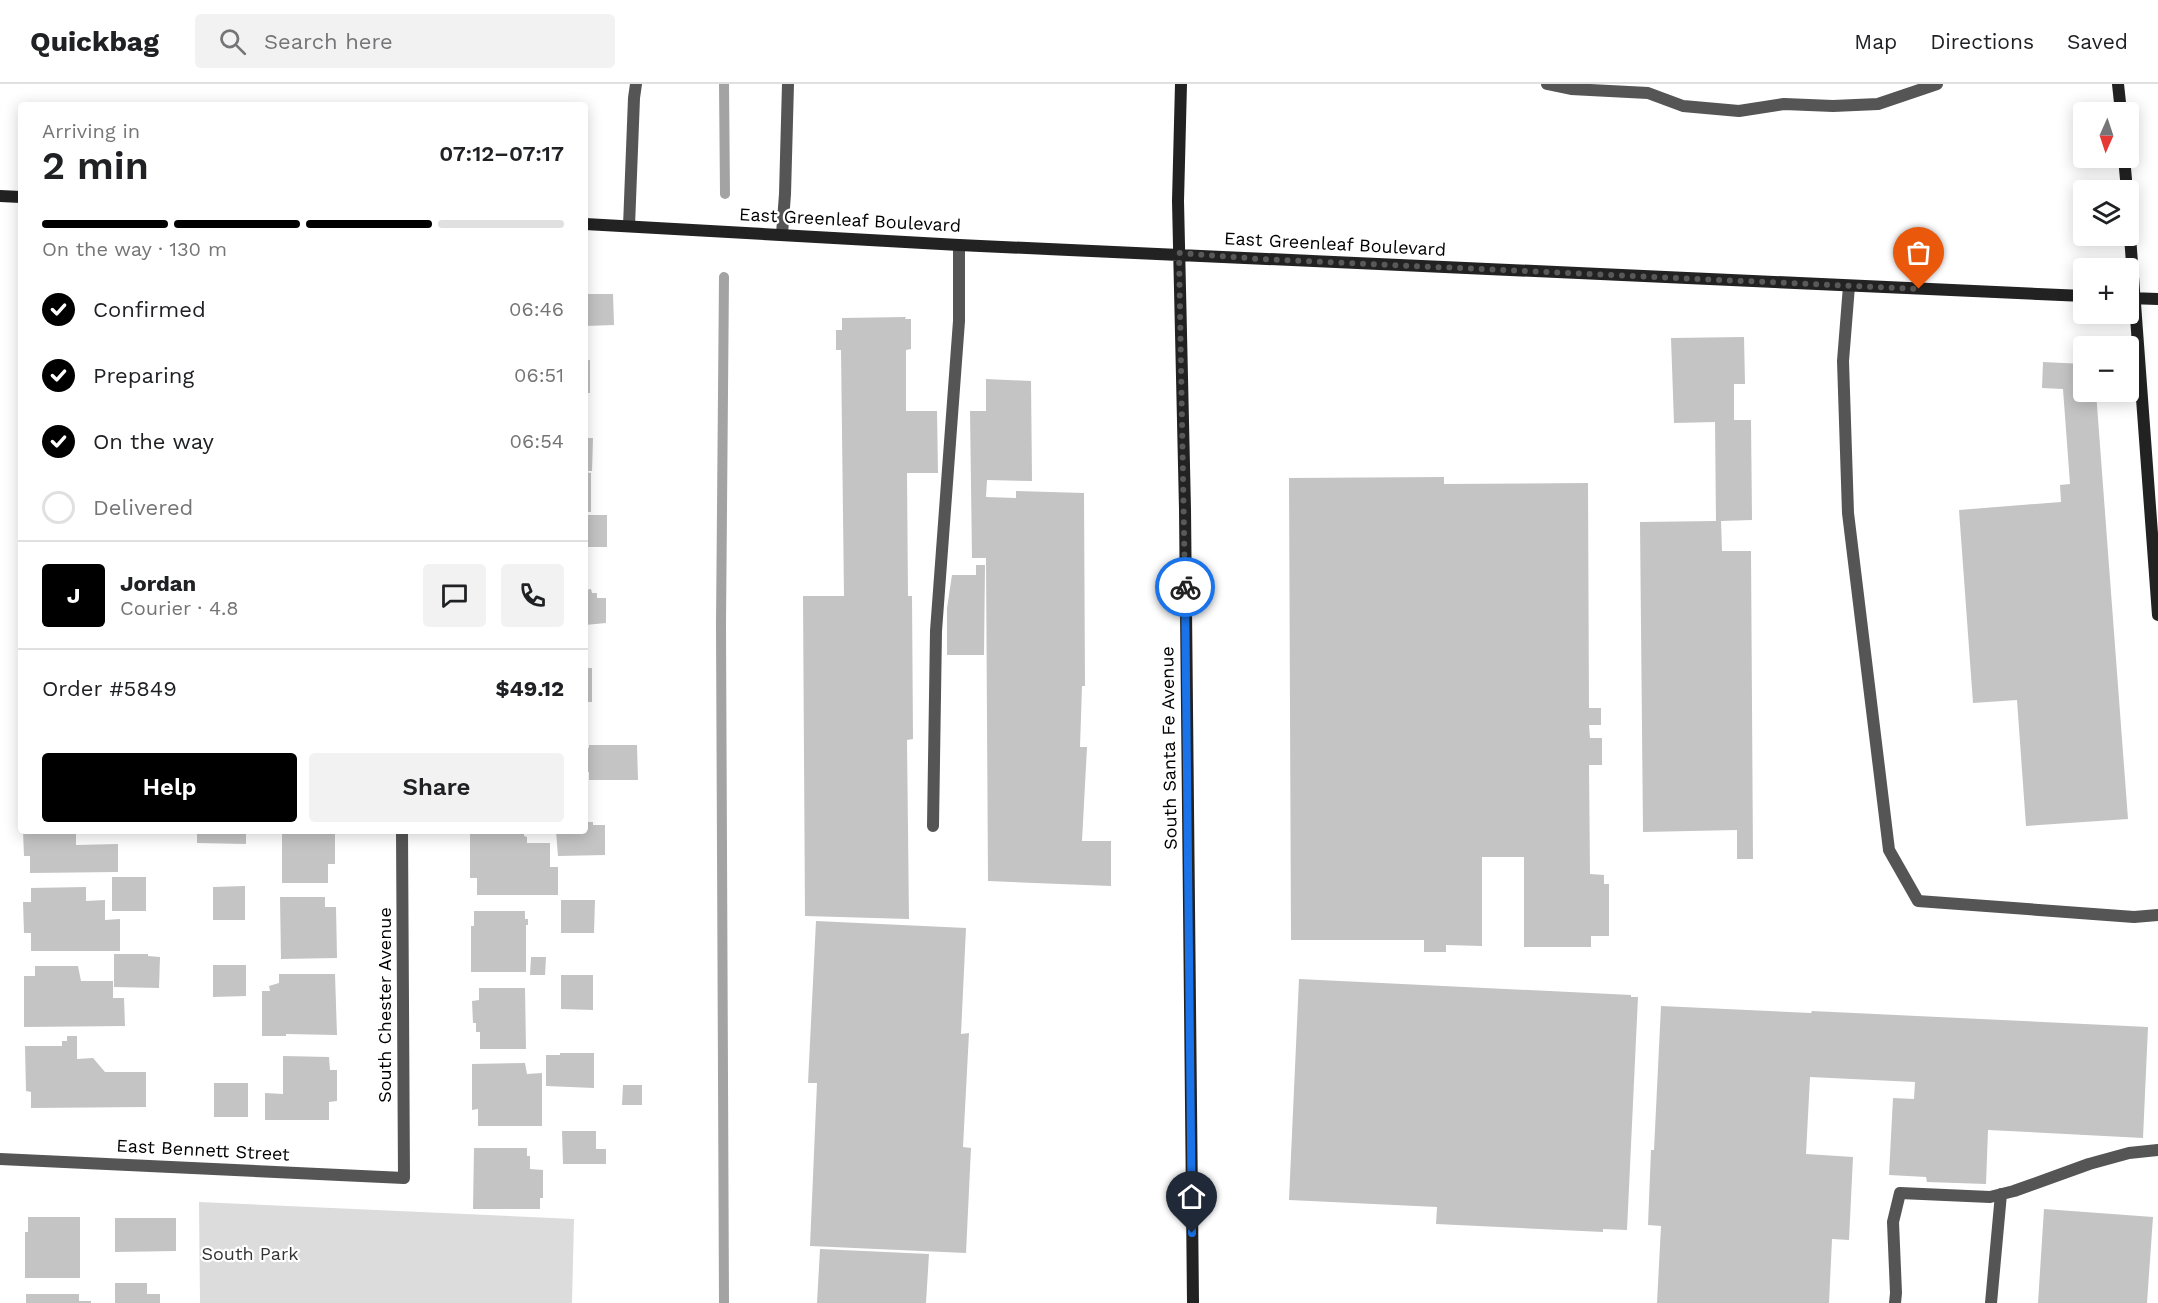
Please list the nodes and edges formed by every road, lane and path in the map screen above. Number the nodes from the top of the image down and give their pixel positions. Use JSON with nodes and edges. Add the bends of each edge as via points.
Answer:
{"nodes":[{"id":1,"x":636,"y":84,"type":"edge"},
{"id":2,"x":788,"y":84,"type":"edge"},
{"id":3,"x":1181,"y":84,"type":"edge"},
{"id":4,"x":1547,"y":84,"type":"edge"},
{"id":5,"x":1660,"y":84,"type":"edge"},
{"id":6,"x":1937,"y":84,"type":"edge"},
{"id":7,"x":2118,"y":84,"type":"edge"},
{"id":8,"x":1652,"y":94,"type":"junction"},
{"id":9,"x":2120,"y":102,"type":"edge"},
{"id":10,"x":0,"y":196,"type":"edge"},
{"id":11,"x":18,"y":196,"type":"edge"},
{"id":12,"x":588,"y":224,"type":"edge"},
{"id":13,"x":629,"y":226,"type":"junction"},
{"id":14,"x":782,"y":234,"type":"junction"},
{"id":15,"x":959,"y":245,"type":"junction"},
{"id":16,"x":1179,"y":253,"type":"junction"},
{"id":17,"x":1849,"y":286,"type":"junction"},
{"id":18,"x":2073,"y":296,"type":"edge"},
{"id":19,"x":2139,"y":298,"type":"edge"},
{"id":20,"x":2158,"y":299,"type":"edge"},
{"id":21,"x":2134,"y":324,"type":"edge"},
{"id":22,"x":2158,"y":615,"type":"edge"},
{"id":23,"x":933,"y":826,"type":"dead end"},
{"id":24,"x":402,"y":834,"type":"edge"},
{"id":25,"x":2158,"y":915,"type":"edge"},
{"id":26,"x":2158,"y":1150,"type":"edge"},
{"id":27,"x":0,"y":1159,"type":"edge"},
{"id":28,"x":404,"y":1178,"type":"joint"},
{"id":29,"x":2001,"y":1194,"type":"junction"},
{"id":30,"x":1193,"y":1303,"type":"edge"},
{"id":31,"x":1895,"y":1303,"type":"edge"},
{"id":32,"x":1991,"y":1303,"type":"edge"}],
"edges":[{"from":1,"to":13,"type":"street"},
{"from":2,"to":14,"type":"street"},
{"from":3,"to":16,"type":"street","name":"South Santa Fe Avenue"},
{"from":4,"to":8,"type":"street"},
{"from":5,"to":8,"type":"street"},
{"from":6,"to":8,"type":"street","via":[[1878,104],[1784,104],[1739,111],[1683,106]]},
{"from":7,"to":9,"type":"street"},
{"from":10,"to":11,"type":"street"},
{"from":12,"to":13,"type":"street","name":"East Greenleaf Boulevard"},
{"from":13,"to":14,"type":"street","name":"East Greenleaf Boulevard"},
{"from":14,"to":15,"type":"street","name":"East Greenleaf Boulevard"},
{"from":15,"to":16,"type":"street","name":"East Greenleaf Boulevard"},
{"from":15,"to":23,"type":"street","via":[[959,321],[936,631]]},
{"from":16,"to":17,"type":"street","name":"East Greenleaf Boulevard"},
{"from":16,"to":30,"type":"street","name":"South Santa Fe Avenue"},
{"from":17,"to":18,"type":"street","name":"East Greenleaf Boulevard"},
{"from":17,"to":25,"type":"street","via":[[1843,361],[1848,513],[1889,850],[1918,901],[2134,917]]},
{"from":19,"to":20,"type":"street"},
{"from":21,"to":22,"type":"street"},
{"from":24,"to":28,"type":"street","name":"South Chester Avenue"},
{"from":26,"to":29,"type":"street","via":[[2129,1153]]},
{"from":27,"to":28,"type":"street","name":"East Bennett Street"},
{"from":29,"to":31,"type":"street","via":[[1990,1197],[1900,1193],[1893,1222]]},
{"from":29,"to":32,"type":"street"}]}
